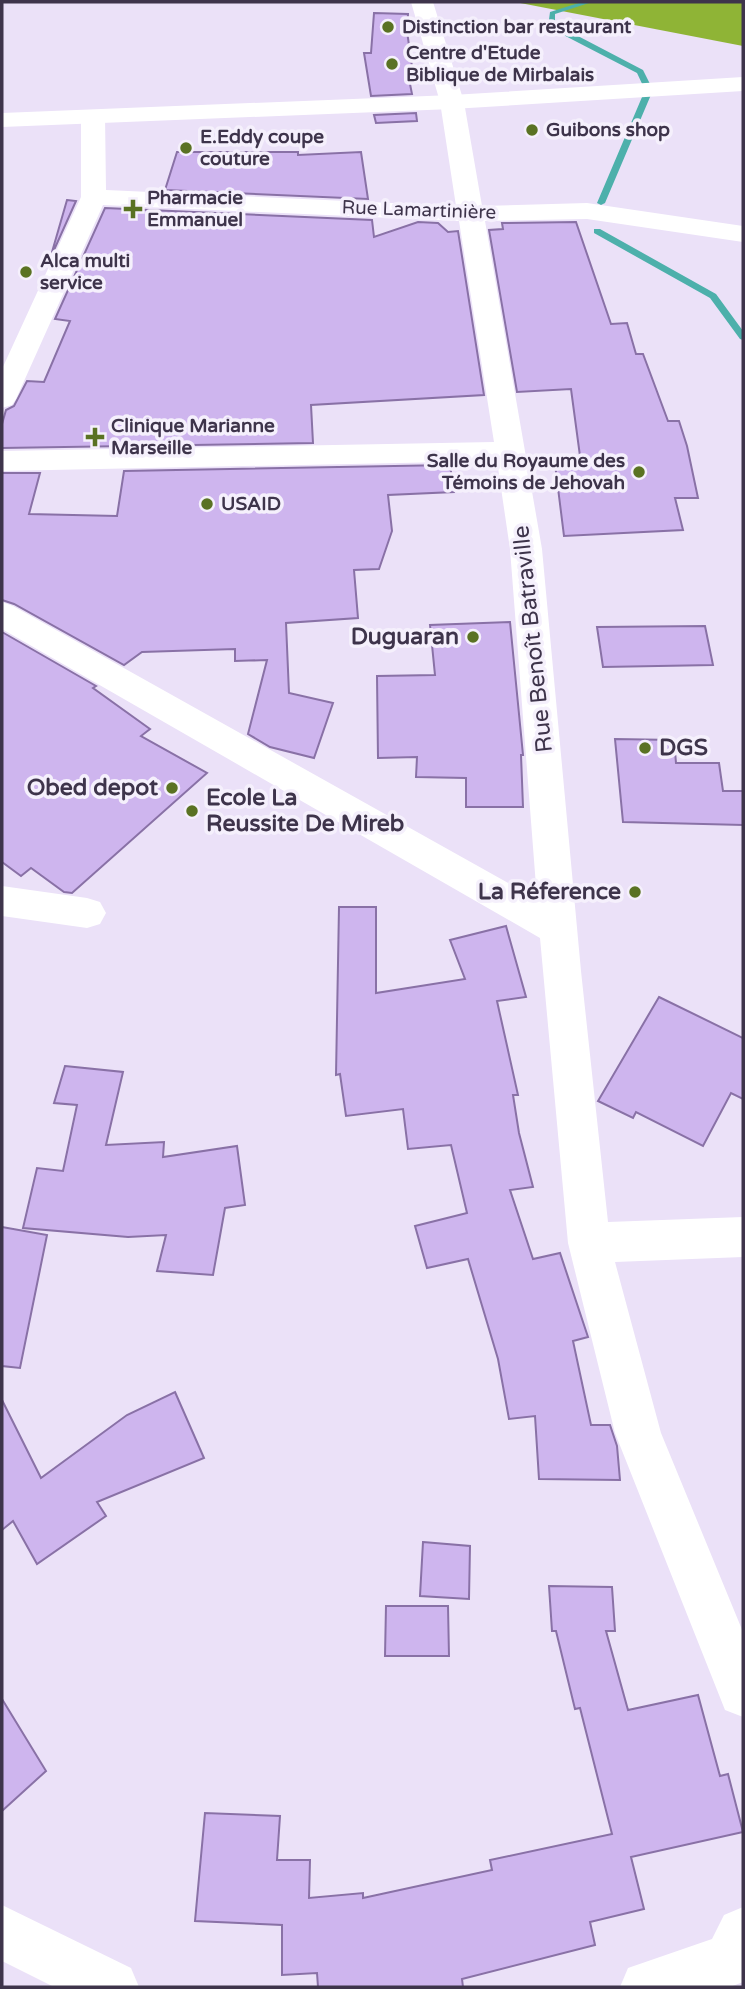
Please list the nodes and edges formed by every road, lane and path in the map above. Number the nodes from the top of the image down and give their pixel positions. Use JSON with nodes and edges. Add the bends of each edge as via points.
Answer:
{"nodes":[{"id":1,"x":422,"y":2,"type":"edge"},
{"id":2,"x":743,"y":84,"type":"edge"},
{"id":3,"x":453,"y":102,"type":"junction"},
{"id":4,"x":93,"y":116,"type":"junction"},
{"id":5,"x":2,"y":120,"type":"edge"},
{"id":6,"x":94,"y":197,"type":"junction"},
{"id":7,"x":471,"y":214,"type":"junction"},
{"id":8,"x":743,"y":234,"type":"edge"},
{"id":9,"x":2,"y":399,"type":"edge"},
{"id":10,"x":510,"y":451,"type":"junction"},
{"id":11,"x":2,"y":461,"type":"edge"},
{"id":12,"x":2,"y":614,"type":"edge"},
{"id":13,"x":2,"y":901,"type":"edge"},
{"id":14,"x":87,"y":913,"type":"dead end"},
{"id":15,"x":559,"y":930,"type":"junction"},
{"id":16,"x":743,"y":1237,"type":"edge"},
{"id":17,"x":589,"y":1243,"type":"junction"},
{"id":18,"x":743,"y":1692,"type":"edge"},
{"id":19,"x":2,"y":1931,"type":"edge"},
{"id":20,"x":743,"y":1934,"type":"edge"},
{"id":21,"x":112,"y":1987,"type":"edge"},
{"id":22,"x":647,"y":1987,"type":"edge"}],
"edges":[{"from":1,"to":3,"type":"street","name":"Rue Benoît Batraville"},
{"from":2,"to":3,"type":"street"},
{"from":3,"to":4,"type":"street"},
{"from":3,"to":7,"type":"street","name":"Rue Benoît Batraville"},
{"from":4,"to":5,"type":"street"},
{"from":4,"to":6,"type":"street"},
{"from":6,"to":7,"type":"street","name":"Rue Lamartinière"},
{"from":6,"to":9,"type":"street"},
{"from":7,"to":8,"type":"street","name":"Rue Lamartinière","via":[[587,211]]},
{"from":7,"to":10,"type":"street","name":"Rue Benoît Batraville"},
{"from":10,"to":11,"type":"street"},
{"from":10,"to":15,"type":"street","name":"Rue Benoît Batraville","via":[[526,549]]},
{"from":12,"to":15,"type":"street"},
{"from":13,"to":14,"type":"street"},
{"from":15,"to":17,"type":"street","name":"Rue Benoît Batraville"},
{"from":16,"to":17,"type":"street"},
{"from":17,"to":18,"type":"street","name":"Rue Benoît Batraville","via":[[638,1433]]},
{"from":19,"to":21,"type":"street"},
{"from":20,"to":22,"type":"street","via":[[730,1960]]}]}
